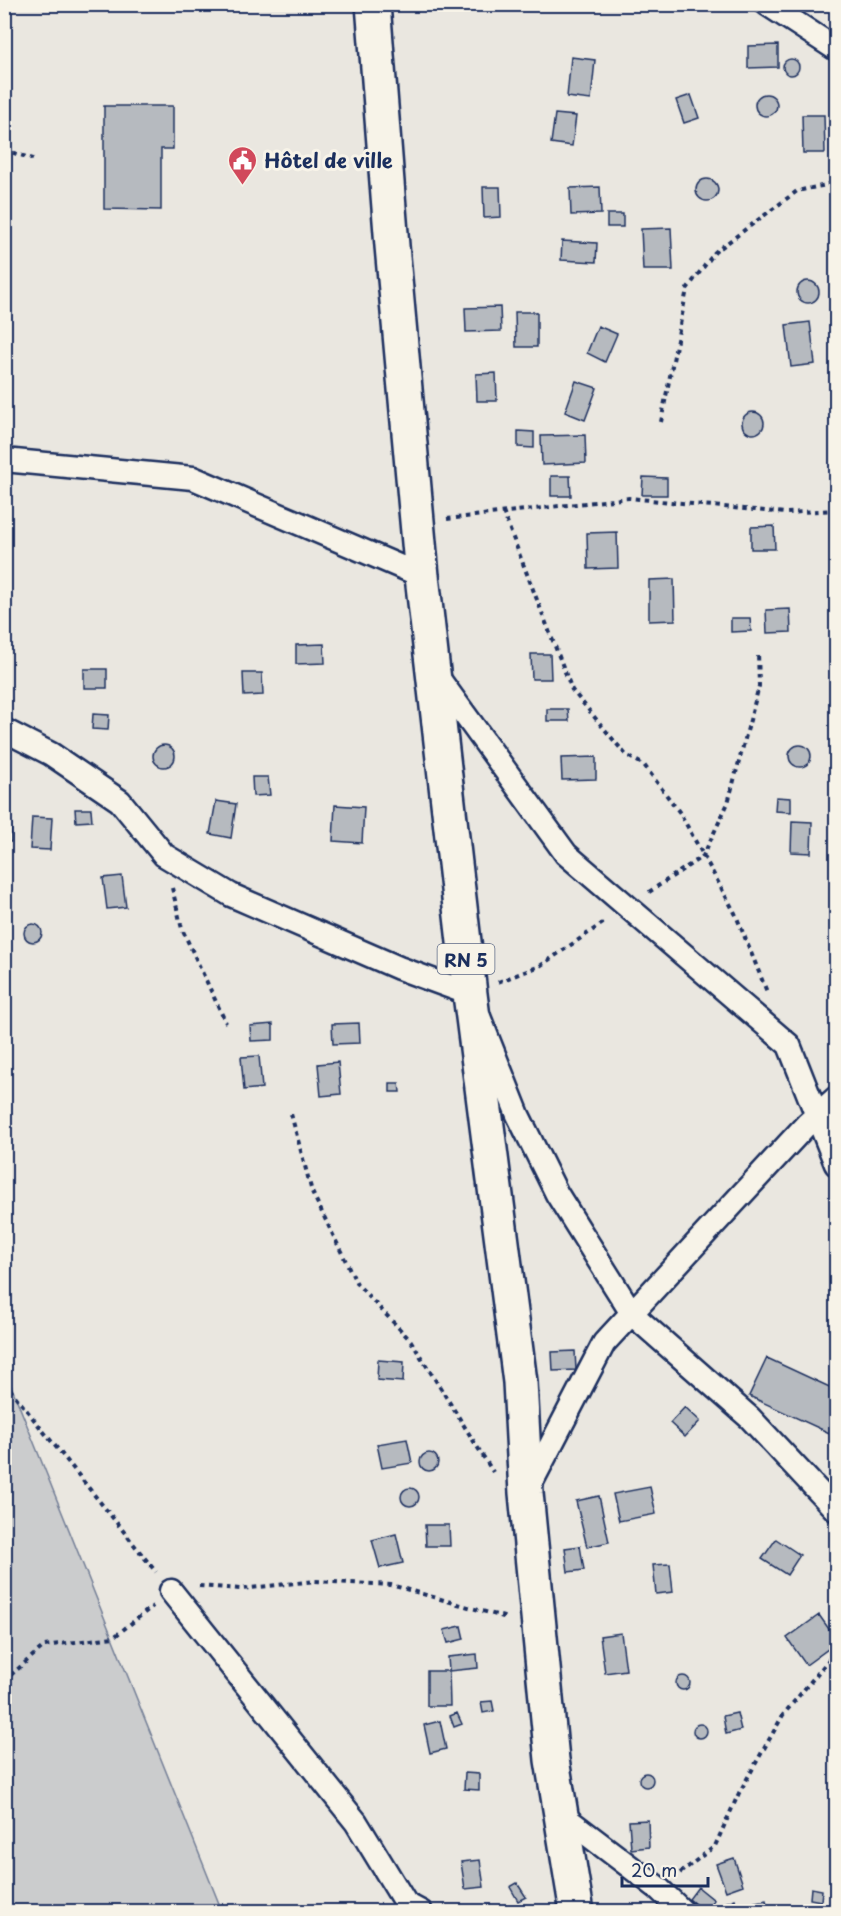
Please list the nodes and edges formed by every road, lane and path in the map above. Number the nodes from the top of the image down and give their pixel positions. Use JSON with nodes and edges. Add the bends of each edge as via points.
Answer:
{"nodes":[{"id":1,"x":373,"y":4,"type":"edge"},
{"id":2,"x":767,"y":4,"type":"edge"},
{"id":3,"x":837,"y":49,"type":"edge"},
{"id":4,"x":4,"y":150,"type":"edge"},
{"id":5,"x":33,"y":159,"type":"dead end"},
{"id":6,"x":837,"y":183,"type":"edge"},
{"id":7,"x":661,"y":422,"type":"dead end"},
{"id":8,"x":4,"y":460,"type":"edge"},
{"id":9,"x":837,"y":510,"type":"edge"},
{"id":10,"x":503,"y":512,"type":"junction"},
{"id":11,"x":417,"y":523,"type":"junction"},
{"id":12,"x":422,"y":576,"type":"junction"},
{"id":13,"x":758,"y":652,"type":"dead end"},
{"id":14,"x":433,"y":670,"type":"junction"},
{"id":15,"x":4,"y":729,"type":"edge"},
{"id":16,"x":164,"y":855,"type":"junction"},
{"id":17,"x":703,"y":856,"type":"junction"},
{"id":18,"x":628,"y":907,"type":"junction"},
{"id":19,"x":470,"y":994,"type":"junction"},
{"id":20,"x":771,"y":1001,"type":"dead end"},
{"id":21,"x":226,"y":1023,"type":"dead end"},
{"id":22,"x":837,"y":1098,"type":"edge"},
{"id":23,"x":291,"y":1114,"type":"dead end"},
{"id":24,"x":819,"y":1114,"type":"junction"},
{"id":25,"x":837,"y":1164,"type":"edge"},
{"id":26,"x":633,"y":1315,"type":"junction"},
{"id":27,"x":4,"y":1382,"type":"edge"},
{"id":28,"x":526,"y":1493,"type":"junction"},
{"id":29,"x":837,"y":1510,"type":"edge"},
{"id":30,"x":171,"y":1591,"type":"junction"},
{"id":31,"x":539,"y":1625,"type":"junction"},
{"id":32,"x":837,"y":1651,"type":"edge"},
{"id":33,"x":4,"y":1681,"type":"edge"},
{"id":34,"x":562,"y":1815,"type":"junction"},
{"id":35,"x":658,"y":1888,"type":"junction"},
{"id":36,"x":421,"y":1911,"type":"edge"},
{"id":37,"x":578,"y":1911,"type":"edge"},
{"id":38,"x":682,"y":1911,"type":"edge"}],
"edges":[{"from":1,"to":11,"type":"main road","number":"RN 5"},
{"from":2,"to":3,"type":"street"},
{"from":4,"to":5,"type":"path"},
{"from":6,"to":7,"type":"path","via":[[797,190],[715,252],[687,289]]},
{"from":8,"to":12,"type":"street","via":[[192,477]]},
{"from":9,"to":10,"type":"path","via":[[786,513],[628,498]]},
{"from":10,"to":11,"type":"path"},
{"from":10,"to":17,"type":"path","via":[[572,690],[627,755],[644,765],[680,813]]},
{"from":11,"to":12,"type":"main road","number":"RN 5"},
{"from":12,"to":14,"type":"main road","number":"RN 5"},
{"from":13,"to":17,"type":"path","via":[[759,686],[728,803]]},
{"from":14,"to":18,"type":"street","via":[[566,854]]},
{"from":14,"to":19,"type":"main road","number":"RN 5"},
{"from":15,"to":16,"type":"street","via":[[51,754],[120,801]]},
{"from":16,"to":19,"type":"street","via":[[231,895],[399,968]]},
{"from":16,"to":21,"type":"path","via":[[182,929]]},
{"from":17,"to":18,"type":"path"},
{"from":17,"to":20,"type":"path","via":[[735,914]]},
{"from":18,"to":19,"type":"path","via":[[540,966]]},
{"from":18,"to":24,"type":"street","via":[[789,1045]]},
{"from":19,"to":26,"type":"street","via":[[518,1115],[557,1194]]},
{"from":19,"to":28,"type":"main road","number":"RN 5","via":[[520,1382]]},
{"from":22,"to":24,"type":"street"},
{"from":23,"to":28,"type":"path","via":[[312,1192],[357,1284],[411,1341],[496,1478]]},
{"from":24,"to":25,"type":"street"},
{"from":24,"to":26,"type":"street"},
{"from":26,"to":28,"type":"street","via":[[604,1343]]},
{"from":26,"to":29,"type":"street","via":[[750,1418]]},
{"from":27,"to":30,"type":"path"},
{"from":28,"to":31,"type":"main road","number":"RN 5"},
{"from":30,"to":31,"type":"path","via":[[196,1586],[242,1589],[315,1581],[391,1585]]},
{"from":30,"to":33,"type":"path","via":[[114,1637],[44,1646]]},
{"from":30,"to":36,"type":"street","via":[[356,1822],[405,1904]]},
{"from":31,"to":34,"type":"main road","number":"RN 5","via":[[552,1760]]},
{"from":32,"to":35,"type":"path","via":[[783,1715],[739,1793],[715,1846]]},
{"from":34,"to":35,"type":"street"},
{"from":34,"to":37,"type":"main road","number":"RN 5"},
{"from":35,"to":38,"type":"street"}]}
